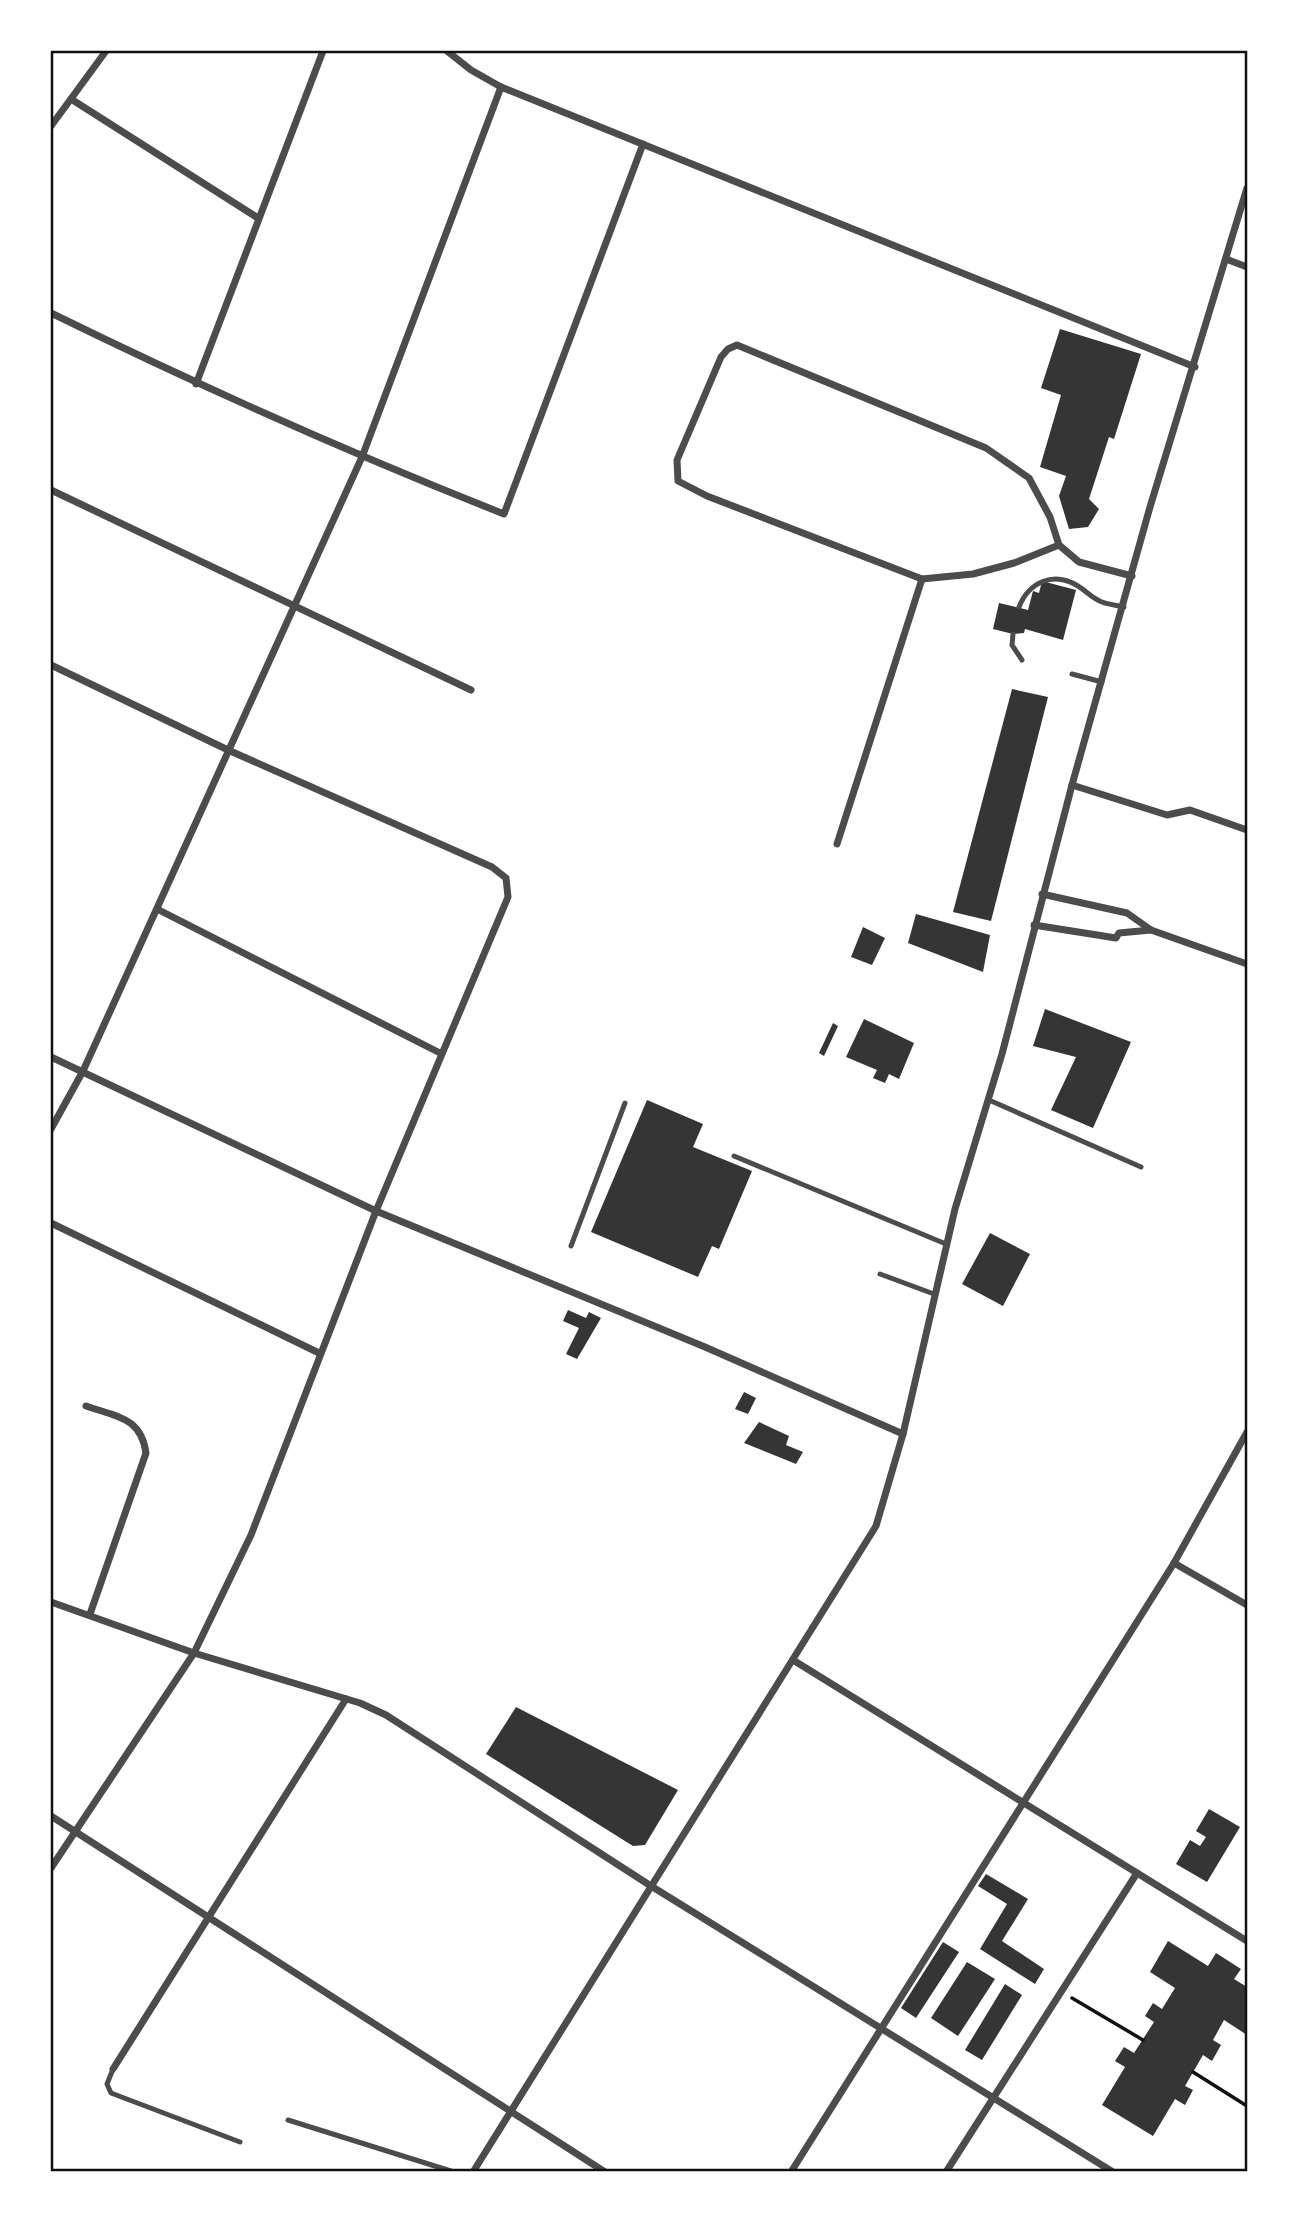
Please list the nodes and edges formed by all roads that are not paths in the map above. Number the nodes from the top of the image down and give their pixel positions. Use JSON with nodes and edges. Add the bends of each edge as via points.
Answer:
{"nodes":[{"id":1,"x":106,"y":51,"type":"edge"},
{"id":2,"x":323,"y":51,"type":"edge"},
{"id":3,"x":447,"y":51,"type":"edge"},
{"id":4,"x":501,"y":86,"type":"junction"},
{"id":5,"x":71,"y":99,"type":"junction"},
{"id":6,"x":51,"y":127,"type":"edge"},
{"id":7,"x":643,"y":145,"type":"junction"},
{"id":8,"x":1247,"y":188,"type":"edge"},
{"id":9,"x":258,"y":218,"type":"junction"},
{"id":10,"x":1226,"y":259,"type":"junction"},
{"id":11,"x":1247,"y":267,"type":"edge"},
{"id":12,"x":51,"y":313,"type":"edge"},
{"id":13,"x":1195,"y":367,"type":"junction"},
{"id":14,"x":196,"y":384,"type":"junction"},
{"id":15,"x":362,"y":457,"type":"junction"},
{"id":16,"x":51,"y":490,"type":"edge"},
{"id":17,"x":1059,"y":545,"type":"junction"},
{"id":18,"x":1132,"y":576,"type":"junction"},
{"id":19,"x":922,"y":579,"type":"junction"},
{"id":20,"x":296,"y":605,"type":"junction"},
{"id":21,"x":1019,"y":607,"type":"dead end"},
{"id":22,"x":1124,"y":607,"type":"junction"},
{"id":23,"x":1013,"y":634,"type":"dead end"},
{"id":24,"x":1022,"y":660,"type":"dead end"},
{"id":25,"x":51,"y":665,"type":"edge"},
{"id":26,"x":1072,"y":674,"type":"dead end"},
{"id":27,"x":1102,"y":682,"type":"junction"},
{"id":28,"x":471,"y":690,"type":"dead end"},
{"id":29,"x":228,"y":750,"type":"junction"},
{"id":30,"x":1072,"y":785,"type":"junction"},
{"id":31,"x":1247,"y":830,"type":"edge"},
{"id":32,"x":837,"y":844,"type":"dead end"},
{"id":33,"x":1042,"y":894,"type":"junction"},
{"id":34,"x":157,"y":909,"type":"junction"},
{"id":35,"x":1034,"y":925,"type":"junction"},
{"id":36,"x":1151,"y":930,"type":"junction"},
{"id":37,"x":1247,"y":964,"type":"edge"},
{"id":38,"x":440,"y":1053,"type":"junction"},
{"id":39,"x":51,"y":1057,"type":"edge"},
{"id":40,"x":83,"y":1071,"type":"junction"},
{"id":41,"x":989,"y":1100,"type":"junction"},
{"id":42,"x":625,"y":1103,"type":"dead end"},
{"id":43,"x":51,"y":1129,"type":"edge"},
{"id":44,"x":734,"y":1156,"type":"dead end"},
{"id":45,"x":1141,"y":1167,"type":"dead end"},
{"id":46,"x":376,"y":1211,"type":"junction"},
{"id":47,"x":51,"y":1223,"type":"edge"},
{"id":48,"x":946,"y":1244,"type":"junction"},
{"id":49,"x":571,"y":1246,"type":"dead end"},
{"id":50,"x":880,"y":1274,"type":"dead end"},
{"id":51,"x":934,"y":1294,"type":"junction"},
{"id":52,"x":319,"y":1353,"type":"junction"},
{"id":53,"x":86,"y":1406,"type":"dead end"},
{"id":54,"x":1247,"y":1433,"type":"edge"},
{"id":55,"x":903,"y":1434,"type":"junction"},
{"id":56,"x":1174,"y":1563,"type":"junction"},
{"id":57,"x":51,"y":1602,"type":"edge"},
{"id":58,"x":1247,"y":1605,"type":"edge"},
{"id":59,"x":90,"y":1614,"type":"junction"},
{"id":60,"x":194,"y":1653,"type":"junction"},
{"id":61,"x":793,"y":1660,"type":"junction"},
{"id":62,"x":346,"y":1699,"type":"junction"},
{"id":63,"x":1024,"y":1802,"type":"junction"},
{"id":64,"x":51,"y":1816,"type":"edge"},
{"id":65,"x":74,"y":1831,"type":"junction"},
{"id":66,"x":51,"y":1868,"type":"edge"},
{"id":67,"x":1137,"y":1872,"type":"junction"},
{"id":68,"x":651,"y":1885,"type":"junction"},
{"id":69,"x":208,"y":1916,"type":"junction"},
{"id":70,"x":1247,"y":1941,"type":"edge"},
{"id":71,"x":880,"y":2030,"type":"junction"},
{"id":72,"x":113,"y":2069,"type":"joint"},
{"id":73,"x":994,"y":2098,"type":"junction"},
{"id":74,"x":510,"y":2114,"type":"junction"},
{"id":75,"x":288,"y":2120,"type":"dead end"},
{"id":76,"x":240,"y":2141,"type":"dead end"},
{"id":77,"x":454,"y":2172,"type":"edge"},
{"id":78,"x":473,"y":2172,"type":"edge"},
{"id":79,"x":605,"y":2172,"type":"edge"},
{"id":80,"x":791,"y":2172,"type":"edge"},
{"id":81,"x":946,"y":2172,"type":"edge"},
{"id":82,"x":1113,"y":2172,"type":"edge"}],
"edges":[{"from":1,"to":5,"type":"street"},
{"from":2,"to":9,"type":"street"},
{"from":3,"to":4,"type":"street","via":[[471,71]]},
{"from":4,"to":7,"type":"street"},
{"from":4,"to":15,"type":"street"},
{"from":5,"to":6,"type":"street"},
{"from":5,"to":9,"type":"street"},
{"from":7,"to":13,"type":"street"},
{"from":7,"to":15,"type":"street","via":[[504,514]]},
{"from":8,"to":10,"type":"street"},
{"from":9,"to":14,"type":"street"},
{"from":10,"to":11,"type":"street"},
{"from":10,"to":13,"type":"street"},
{"from":12,"to":14,"type":"street"},
{"from":13,"to":18,"type":"street"},
{"from":14,"to":15,"type":"street"},
{"from":15,"to":20,"type":"street"},
{"from":16,"to":20,"type":"street"},
{"from":17,"to":18,"type":"street","via":[[1079,562]]},
{"from":17,"to":19,"type":"street","via":[[972,574]]},
{"from":17,"to":19,"type":"street","via":[[1051,517],[1029,478],[1008,461],[737,345],[728,349],[677,460],[678,481]]},
{"from":18,"to":22,"type":"street"},
{"from":19,"to":32,"type":"street"},
{"from":20,"to":28,"type":"street"},
{"from":20,"to":29,"type":"street"},
{"from":21,"to":22,"type":"lane","via":[[1032,587],[1055,579],[1075,584],[1100,602]]},
{"from":22,"to":27,"type":"street"},
{"from":23,"to":24,"type":"lane","via":[[1012,645]]},
{"from":25,"to":29,"type":"street"},
{"from":26,"to":27,"type":"lane"},
{"from":27,"to":30,"type":"street"},
{"from":29,"to":34,"type":"street"},
{"from":29,"to":38,"type":"street","via":[[492,867],[506,878],[508,897]]},
{"from":30,"to":31,"type":"street","via":[[1167,815],[1190,810]]},
{"from":30,"to":33,"type":"street"},
{"from":33,"to":35,"type":"street"},
{"from":33,"to":36,"type":"street","via":[[1127,913]]},
{"from":34,"to":38,"type":"street"},
{"from":34,"to":40,"type":"street"},
{"from":35,"to":36,"type":"street","via":[[1116,938],[1119,933]]},
{"from":35,"to":41,"type":"street"},
{"from":36,"to":37,"type":"street"},
{"from":38,"to":46,"type":"street"},
{"from":39,"to":40,"type":"street"},
{"from":40,"to":43,"type":"street"},
{"from":40,"to":46,"type":"street"},
{"from":41,"to":45,"type":"lane"},
{"from":41,"to":48,"type":"street"},
{"from":42,"to":49,"type":"lane"},
{"from":44,"to":48,"type":"lane"},
{"from":46,"to":52,"type":"street"},
{"from":46,"to":55,"type":"street"},
{"from":47,"to":52,"type":"street"},
{"from":48,"to":51,"type":"street"},
{"from":50,"to":51,"type":"lane"},
{"from":51,"to":55,"type":"street"},
{"from":52,"to":60,"type":"street","via":[[251,1535]]},
{"from":53,"to":59,"type":"street","via":[[138,1428],[146,1453]]},
{"from":54,"to":56,"type":"street"},
{"from":55,"to":61,"type":"street","via":[[876,1526]]},
{"from":56,"to":58,"type":"street"},
{"from":56,"to":63,"type":"street"},
{"from":57,"to":59,"type":"street"},
{"from":59,"to":60,"type":"street"},
{"from":60,"to":62,"type":"street"},
{"from":60,"to":65,"type":"street"},
{"from":61,"to":63,"type":"street"},
{"from":61,"to":68,"type":"street"},
{"from":62,"to":68,"type":"street","via":[[424,1737]]},
{"from":62,"to":69,"type":"street"},
{"from":63,"to":67,"type":"street"},
{"from":63,"to":71,"type":"street"},
{"from":64,"to":65,"type":"street"},
{"from":65,"to":66,"type":"street"},
{"from":65,"to":69,"type":"street"},
{"from":67,"to":70,"type":"street"},
{"from":67,"to":73,"type":"street"},
{"from":68,"to":71,"type":"street"},
{"from":68,"to":74,"type":"street"},
{"from":69,"to":72,"type":"street"},
{"from":69,"to":74,"type":"street"},
{"from":71,"to":73,"type":"street"},
{"from":71,"to":80,"type":"street"},
{"from":72,"to":76,"type":"lane","via":[[107,2084],[111,2093]]},
{"from":73,"to":81,"type":"street"},
{"from":73,"to":82,"type":"street"},
{"from":74,"to":78,"type":"street"},
{"from":74,"to":79,"type":"street"},
{"from":75,"to":77,"type":"lane"}]}
